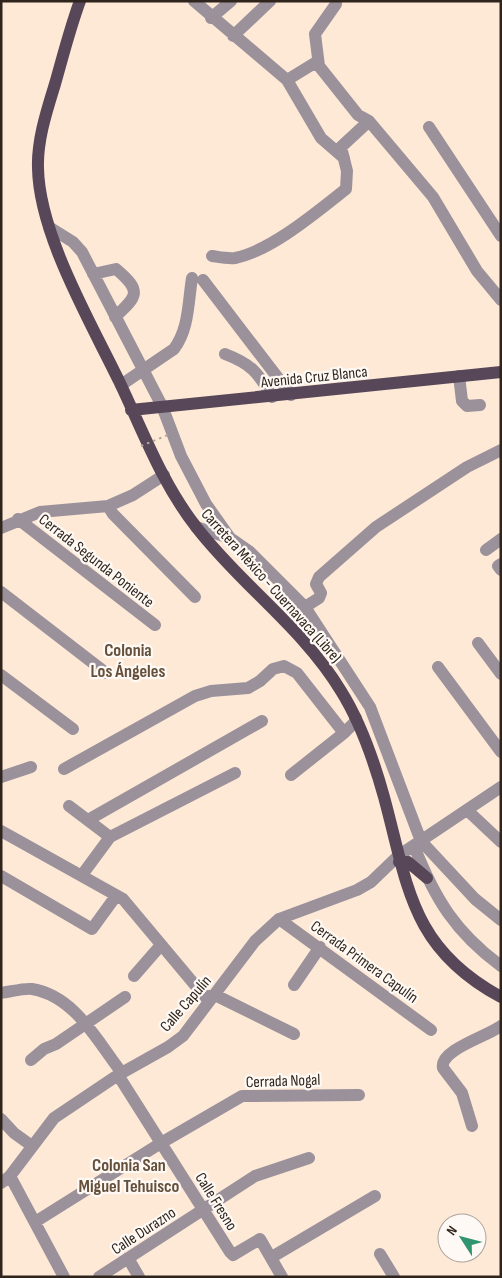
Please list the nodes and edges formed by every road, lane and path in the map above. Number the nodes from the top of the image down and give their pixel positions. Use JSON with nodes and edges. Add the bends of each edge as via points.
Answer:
{"nodes":[{"id":1,"x":80,"y":1,"type":"edge"},
{"id":2,"x":195,"y":1,"type":"edge"},
{"id":3,"x":231,"y":1,"type":"edge"},
{"id":4,"x":270,"y":1,"type":"edge"},
{"id":5,"x":336,"y":4,"type":"dead end"},
{"id":6,"x":211,"y":18,"type":"junction"},
{"id":7,"x":233,"y":36,"type":"junction"},
{"id":8,"x":318,"y":61,"type":"junction"},
{"id":9,"x":287,"y":80,"type":"junction"},
{"id":10,"x":369,"y":121,"type":"junction"},
{"id":11,"x":429,"y":128,"type":"dead end"},
{"id":12,"x":344,"y":158,"type":"junction"},
{"id":13,"x":49,"y":227,"type":"junction"},
{"id":14,"x":501,"y":236,"type":"edge"},
{"id":15,"x":212,"y":256,"type":"dead end"},
{"id":16,"x":93,"y":274,"type":"junction"},
{"id":17,"x":501,"y":300,"type":"edge"},
{"id":18,"x":115,"y":317,"type":"junction"},
{"id":19,"x":224,"y":354,"type":"dead end"},
{"id":20,"x":143,"y":371,"type":"junction"},
{"id":21,"x":501,"y":372,"type":"edge"},
{"id":22,"x":459,"y":376,"type":"junction"},
{"id":23,"x":121,"y":385,"type":"junction"},
{"id":24,"x":291,"y":395,"type":"junction"},
{"id":25,"x":272,"y":397,"type":"junction"},
{"id":26,"x":162,"y":406,"type":"junction"},
{"id":27,"x":480,"y":406,"type":"dead end"},
{"id":28,"x":131,"y":410,"type":"junction"},
{"id":29,"x":168,"y":435,"type":"dead end"},
{"id":30,"x":141,"y":446,"type":"dead end"},
{"id":31,"x":501,"y":450,"type":"edge"},
{"id":32,"x":164,"y":475,"type":"junction"},
{"id":33,"x":108,"y":506,"type":"junction"},
{"id":34,"x":18,"y":519,"type":"junction"},
{"id":35,"x":196,"y":527,"type":"junction"},
{"id":36,"x":1,"y":528,"type":"edge"},
{"id":37,"x":230,"y":538,"type":"junction"},
{"id":38,"x":501,"y":540,"type":"edge"},
{"id":39,"x":486,"y":550,"type":"dead end"},
{"id":40,"x":501,"y":564,"type":"edge"},
{"id":41,"x":501,"y":570,"type":"edge"},
{"id":42,"x":1,"y":592,"type":"edge"},
{"id":43,"x":195,"y":597,"type":"dead end"},
{"id":44,"x":305,"y":607,"type":"junction"},
{"id":45,"x":155,"y":626,"type":"dead end"},
{"id":46,"x":478,"y":643,"type":"dead end"},
{"id":47,"x":438,"y":667,"type":"dead end"},
{"id":48,"x":106,"y":673,"type":"dead end"},
{"id":49,"x":501,"y":674,"type":"edge"},
{"id":50,"x":1,"y":675,"type":"edge"},
{"id":51,"x":356,"y":718,"type":"junction"},
{"id":52,"x":262,"y":720,"type":"dead end"},
{"id":53,"x":73,"y":729,"type":"dead end"},
{"id":54,"x":344,"y":732,"type":"junction"},
{"id":55,"x":501,"y":752,"type":"edge"},
{"id":56,"x":31,"y":767,"type":"dead end"},
{"id":57,"x":64,"y":769,"type":"dead end"},
{"id":58,"x":235,"y":773,"type":"dead end"},
{"id":59,"x":291,"y":775,"type":"dead end"},
{"id":60,"x":1,"y":777,"type":"edge"},
{"id":61,"x":501,"y":787,"type":"edge"},
{"id":62,"x":69,"y":806,"type":"dead end"},
{"id":63,"x":467,"y":810,"type":"junction"},
{"id":64,"x":88,"y":820,"type":"junction"},
{"id":65,"x":1,"y":831,"type":"edge"},
{"id":66,"x":110,"y":837,"type":"junction"},
{"id":67,"x":501,"y":842,"type":"edge"},
{"id":68,"x":418,"y":844,"type":"junction"},
{"id":69,"x":399,"y":859,"type":"junction"},
{"id":70,"x":82,"y":875,"type":"junction"},
{"id":71,"x":1,"y":876,"type":"edge"},
{"id":72,"x":426,"y":878,"type":"junction"},
{"id":73,"x":116,"y":896,"type":"junction"},
{"id":74,"x":279,"y":919,"type":"junction"},
{"id":75,"x":501,"y":920,"type":"edge"},
{"id":76,"x":161,"y":945,"type":"junction"},
{"id":77,"x":320,"y":947,"type":"junction"},
{"id":78,"x":501,"y":966,"type":"edge"},
{"id":79,"x":134,"y":976,"type":"dead end"},
{"id":80,"x":294,"y":985,"type":"dead end"},
{"id":81,"x":1,"y":993,"type":"edge"},
{"id":82,"x":215,"y":995,"type":"junction"},
{"id":83,"x":125,"y":997,"type":"dead end"},
{"id":84,"x":501,"y":997,"type":"edge"},
{"id":85,"x":84,"y":1024,"type":"junction"},
{"id":86,"x":501,"y":1026,"type":"edge"},
{"id":87,"x":431,"y":1030,"type":"dead end"},
{"id":88,"x":294,"y":1034,"type":"dead end"},
{"id":89,"x":31,"y":1060,"type":"dead end"},
{"id":90,"x":120,"y":1074,"type":"junction"},
{"id":91,"x":359,"y":1095,"type":"dead end"},
{"id":92,"x":1,"y":1119,"type":"edge"},
{"id":93,"x":472,"y":1126,"type":"dead end"},
{"id":94,"x":161,"y":1143,"type":"junction"},
{"id":95,"x":32,"y":1146,"type":"junction"},
{"id":96,"x":309,"y":1158,"type":"dead end"},
{"id":97,"x":5,"y":1180,"type":"edge"},
{"id":98,"x":375,"y":1196,"type":"dead end"},
{"id":99,"x":204,"y":1210,"type":"junction"},
{"id":100,"x":35,"y":1222,"type":"junction"},
{"id":101,"x":380,"y":1254,"type":"dead end"},
{"id":102,"x":272,"y":1257,"type":"junction"},
{"id":103,"x":128,"y":1258,"type":"junction"},
{"id":104,"x":64,"y":1277,"type":"edge"},
{"id":105,"x":99,"y":1277,"type":"edge"},
{"id":106,"x":140,"y":1277,"type":"edge"},
{"id":107,"x":282,"y":1277,"type":"edge"},
{"id":108,"x":394,"y":1277,"type":"edge"}],
"edges":[{"from":1,"to":13,"type":"main road","name":"Carretera México - Cuernavaca (Libre)","via":[[41,139],[39,187]]},
{"from":2,"to":6,"type":"street"},
{"from":3,"to":6,"type":"street"},
{"from":4,"to":7,"type":"street"},
{"from":5,"to":8,"type":"street","via":[[315,34]]},
{"from":6,"to":7,"type":"street"},
{"from":7,"to":9,"type":"street"},
{"from":8,"to":9,"type":"street"},
{"from":8,"to":10,"type":"street","via":[[358,115]]},
{"from":9,"to":12,"type":"street","via":[[321,138]]},
{"from":10,"to":12,"type":"street","via":[[341,147]]},
{"from":10,"to":17,"type":"street","via":[[433,197],[477,272]]},
{"from":11,"to":14,"type":"street"},
{"from":12,"to":15,"type":"street","via":[[346,189],[312,216],[256,252],[234,258]]},
{"from":13,"to":16,"type":"street","via":[[73,242]]},
{"from":13,"to":23,"type":"main road","name":"Carretera México - Cuernavaca (Libre)"},
{"from":16,"to":18,"type":"street"},
{"from":16,"to":18,"type":"street","via":[[116,269],[128,279],[135,294],[134,300]]},
{"from":18,"to":20,"type":"street"},
{"from":19,"to":25,"type":"street","via":[[251,367]]},
{"from":20,"to":23,"type":"street"},
{"from":20,"to":24,"type":"street","via":[[174,349],[185,332],[197,279]]},
{"from":20,"to":26,"type":"street"},
{"from":21,"to":22,"type":"main road","name":"Avenida Cruz Blanca"},
{"from":22,"to":24,"type":"main road","name":"Avenida Cruz Blanca"},
{"from":22,"to":27,"type":"street","via":[[462,401],[468,406]]},
{"from":23,"to":28,"type":"main road","name":"Carretera México - Cuernavaca (Libre)"},
{"from":24,"to":25,"type":"main road","name":"Avenida Cruz Blanca"},
{"from":25,"to":26,"type":"main road","name":"Avenida Cruz Blanca"},
{"from":26,"to":28,"type":"main road","name":"Avenida Cruz Blanca"},
{"from":26,"to":37,"type":"street","via":[[185,464],[206,504]]},
{"from":28,"to":32,"type":"main road","name":"Carretera México - Cuernavaca (Libre)"},
{"from":29,"to":30,"type":"path","bridge":true},
{"from":31,"to":44,"type":"street","via":[[467,467],[376,527],[319,577],[316,584],[321,593],[319,598]]},
{"from":32,"to":33,"type":"street","via":[[134,495]]},
{"from":32,"to":35,"type":"main road","name":"Carretera México - Cuernavaca (Libre)"},
{"from":33,"to":34,"type":"street","via":[[40,512]]},
{"from":33,"to":43,"type":"street","via":[[112,514]]},
{"from":34,"to":36,"type":"street"},
{"from":34,"to":45,"type":"street","name":"Cerrada Segunda Poniente"},
{"from":35,"to":37,"type":"street"},
{"from":35,"to":51,"type":"main road","name":"Carretera México - Cuernavaca (Libre)","via":[[323,664]]},
{"from":37,"to":44,"type":"street","via":[[250,552]]},
{"from":38,"to":39,"type":"street"},
{"from":40,"to":41,"type":"street","via":[[498,566]]},
{"from":42,"to":48,"type":"street"},
{"from":44,"to":68,"type":"street","via":[[370,707]]},
{"from":46,"to":49,"type":"street"},
{"from":47,"to":55,"type":"street"},
{"from":50,"to":53,"type":"street"},
{"from":51,"to":54,"type":"street"},
{"from":51,"to":69,"type":"main road","name":"Carretera México - Cuernavaca (Libre)","via":[[384,797]]},
{"from":52,"to":64,"type":"street"},
{"from":54,"to":57,"type":"street","via":[[297,673],[284,666],[273,668],[248,688],[211,691],[195,696]]},
{"from":54,"to":59,"type":"street"},
{"from":56,"to":60,"type":"street"},
{"from":58,"to":66,"type":"street"},
{"from":61,"to":63,"type":"street","name":"Calle Capulín"},
{"from":62,"to":64,"type":"street"},
{"from":63,"to":67,"type":"street"},
{"from":63,"to":68,"type":"street","name":"Calle Capulín"},
{"from":64,"to":66,"type":"street"},
{"from":65,"to":70,"type":"street"},
{"from":66,"to":70,"type":"street"},
{"from":68,"to":69,"type":"street","name":"Calle Capulín"},
{"from":68,"to":72,"type":"street"},
{"from":68,"to":75,"type":"street"},
{"from":69,"to":72,"type":"main road","via":[[408,862]]},
{"from":69,"to":74,"type":"street","name":"Calle Capulín","via":[[357,890]]},
{"from":69,"to":84,"type":"main road","name":"Carretera México - Cuernavaca (Libre)","via":[[410,898],[446,957]]},
{"from":70,"to":73,"type":"street"},
{"from":71,"to":73,"type":"street","via":[[92,929]]},
{"from":72,"to":78,"type":"street","via":[[446,913],[475,947]]},
{"from":73,"to":76,"type":"street","via":[[123,899]]},
{"from":74,"to":77,"type":"street","name":"Cerrada Primera Capulín"},
{"from":74,"to":82,"type":"street","name":"Calle Capulín","via":[[255,940]]},
{"from":76,"to":79,"type":"street"},
{"from":76,"to":82,"type":"street","via":[[205,997]]},
{"from":77,"to":80,"type":"street"},
{"from":77,"to":87,"type":"street","name":"Cerrada Primera Capulín"},
{"from":81,"to":85,"type":"street","name":"Calle Fresno","via":[[30,989],[48,994],[68,1006]]},
{"from":82,"to":88,"type":"street"},
{"from":82,"to":90,"type":"street","name":"Calle Capulín","via":[[183,1036]]},
{"from":83,"to":85,"type":"street"},
{"from":85,"to":89,"type":"street"},
{"from":85,"to":90,"type":"street","name":"Calle Fresno"},
{"from":86,"to":93,"type":"street","via":[[463,1045],[442,1063],[462,1092]]},
{"from":90,"to":94,"type":"street","name":"Calle Fresno"},
{"from":90,"to":95,"type":"street","name":"Calle Capulín","via":[[54,1118]]},
{"from":91,"to":94,"type":"street","name":"Cerrada Nogal","via":[[242,1096]]},
{"from":92,"to":95,"type":"street"},
{"from":94,"to":99,"type":"street","name":"Calle Fresno"},
{"from":94,"to":100,"type":"street","name":"Cerrada Nogal"},
{"from":95,"to":97,"type":"street","name":"Calle Capulín"},
{"from":96,"to":99,"type":"street","name":"Calle Durazno","via":[[255,1176]]},
{"from":97,"to":100,"type":"street"},
{"from":98,"to":102,"type":"street"},
{"from":99,"to":102,"type":"street","name":"Calle Fresno","via":[[233,1255],[260,1239]]},
{"from":99,"to":103,"type":"street","name":"Calle Durazno"},
{"from":100,"to":104,"type":"street"},
{"from":101,"to":108,"type":"street"},
{"from":102,"to":107,"type":"street","name":"Calle Fresno"},
{"from":103,"to":105,"type":"street","name":"Calle Durazno"},
{"from":103,"to":106,"type":"street"}]}
